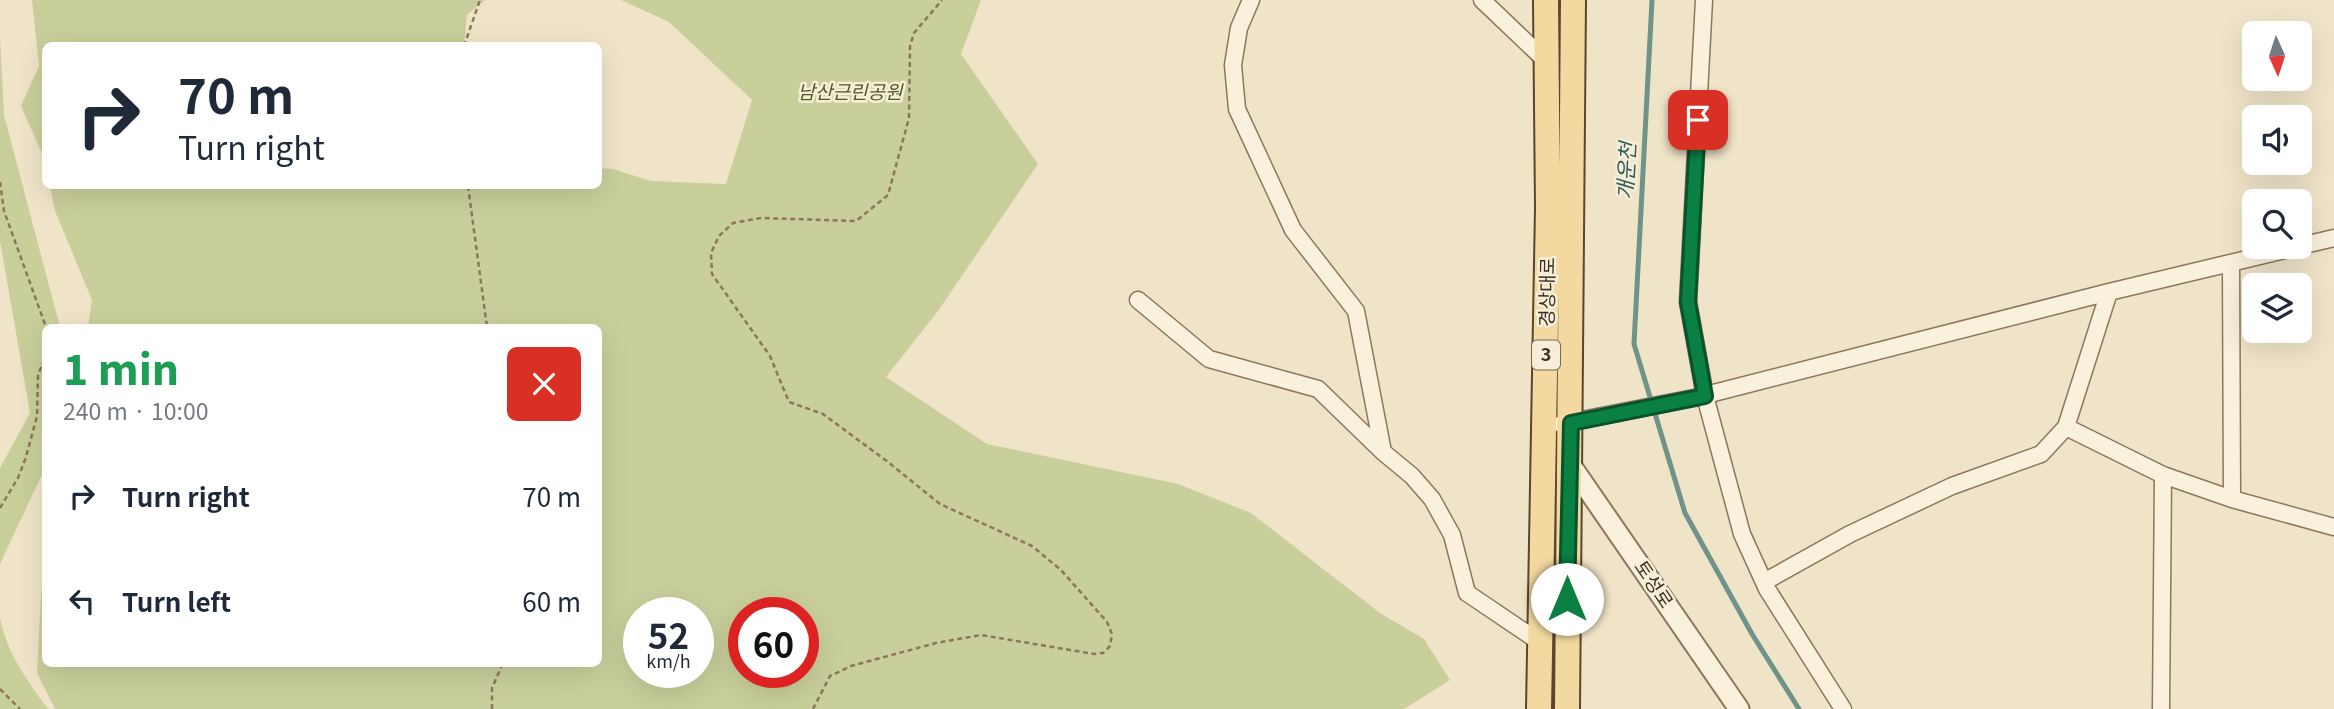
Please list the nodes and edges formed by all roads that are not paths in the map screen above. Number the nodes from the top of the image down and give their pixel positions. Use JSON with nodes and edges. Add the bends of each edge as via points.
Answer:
{"nodes":[{"id":1,"x":1251,"y":0,"type":"edge"},
{"id":2,"x":1482,"y":0,"type":"edge"},
{"id":3,"x":1546,"y":0,"type":"edge"},
{"id":4,"x":1573,"y":0,"type":"edge"},
{"id":5,"x":1704,"y":0,"type":"edge"},
{"id":6,"x":1546,"y":61,"type":"junction"},
{"id":7,"x":2334,"y":238,"type":"edge"},
{"id":8,"x":2312,"y":243,"type":"edge"},
{"id":9,"x":2247,"y":259,"type":"edge"},
{"id":10,"x":2231,"y":263,"type":"junction"},
{"id":11,"x":2109,"y":292,"type":"junction"},
{"id":12,"x":1138,"y":300,"type":"dead end"},
{"id":13,"x":1699,"y":397,"type":"junction"},
{"id":14,"x":1571,"y":423,"type":"junction"},
{"id":15,"x":1545,"y":425,"type":"junction"},
{"id":16,"x":2066,"y":427,"type":"junction"},
{"id":17,"x":1383,"y":452,"type":"junction"},
{"id":18,"x":1569,"y":461,"type":"junction"},
{"id":19,"x":2163,"y":475,"type":"junction"},
{"id":20,"x":2232,"y":499,"type":"junction"},
{"id":21,"x":2334,"y":527,"type":"edge"},
{"id":22,"x":1764,"y":582,"type":"junction"},
{"id":23,"x":1541,"y":643,"type":"junction"},
{"id":24,"x":1539,"y":709,"type":"edge"},
{"id":25,"x":1567,"y":709,"type":"edge"},
{"id":26,"x":1739,"y":709,"type":"edge"},
{"id":27,"x":1843,"y":709,"type":"edge"},
{"id":28,"x":2161,"y":709,"type":"edge"}],
"edges":[{"from":1,"to":17,"type":"street","via":[[1239,28],[1233,65],[1237,109],[1293,230],[1356,311]]},
{"from":2,"to":6,"type":"street"},
{"from":3,"to":6,"type":"main road","name":"경상대로","number":"3"},
{"from":4,"to":14,"type":"main road","name":"경상대로","number":"3"},
{"from":5,"to":13,"type":"street","via":[[1688,302]]},
{"from":6,"to":15,"type":"main road","name":"경상대로","number":"3"},
{"from":7,"to":8,"type":"street"},
{"from":9,"to":10,"type":"street"},
{"from":10,"to":11,"type":"street"},
{"from":10,"to":20,"type":"street"},
{"from":11,"to":13,"type":"street"},
{"from":11,"to":16,"type":"street"},
{"from":12,"to":17,"type":"street","via":[[1209,359],[1318,389]]},
{"from":13,"to":14,"type":"street"},
{"from":13,"to":22,"type":"street","via":[[1742,534]]},
{"from":14,"to":15,"type":"street"},
{"from":14,"to":18,"type":"main road","name":"경상대로","number":"3"},
{"from":15,"to":23,"type":"main road","name":"경상대로","number":"3"},
{"from":16,"to":19,"type":"street"},
{"from":16,"to":22,"type":"street","via":[[2041,454],[1952,486],[1850,534]]},
{"from":17,"to":23,"type":"street","via":[[1432,499],[1452,535],[1467,593]]},
{"from":18,"to":25,"type":"main road","name":"경상대로","number":"3"},
{"from":18,"to":26,"type":"street","name":"토성로"},
{"from":19,"to":20,"type":"street"},
{"from":19,"to":28,"type":"street"},
{"from":20,"to":21,"type":"street"},
{"from":22,"to":27,"type":"street"},
{"from":23,"to":24,"type":"main road","name":"경상대로","number":"3"}]}
